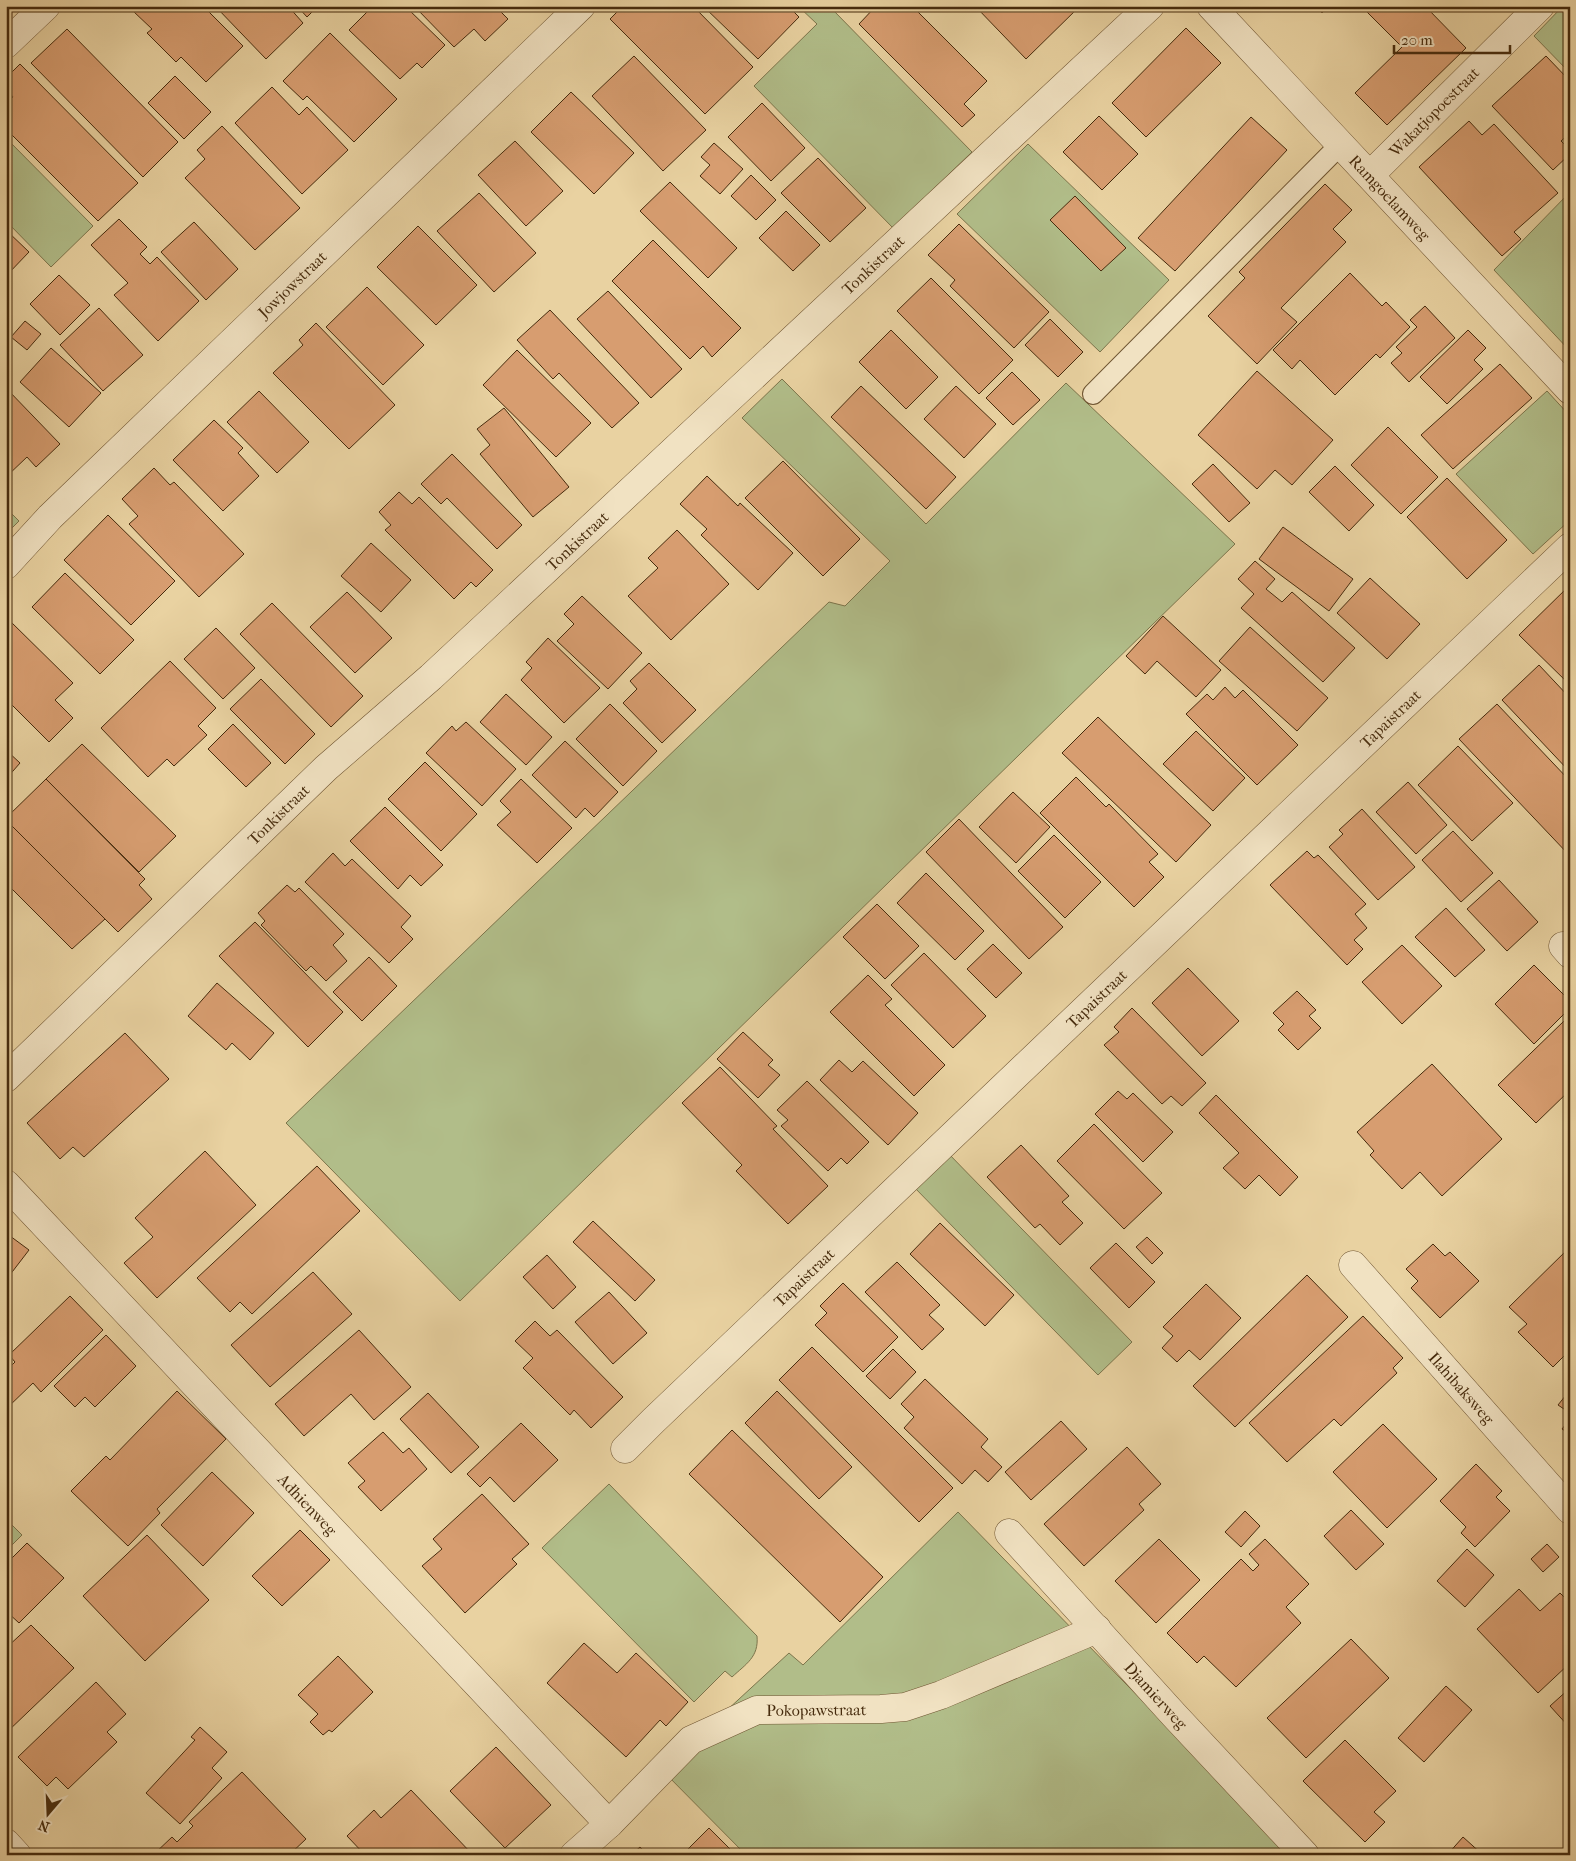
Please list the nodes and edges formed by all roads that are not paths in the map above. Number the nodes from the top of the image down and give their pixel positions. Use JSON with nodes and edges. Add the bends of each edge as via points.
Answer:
{"nodes":[{"id":1,"x":46,"y":6,"type":"edge"},
{"id":2,"x":581,"y":6,"type":"edge"},
{"id":3,"x":1150,"y":6,"type":"edge"},
{"id":4,"x":1211,"y":6,"type":"edge"},
{"id":5,"x":1540,"y":6,"type":"edge"},
{"id":6,"x":6,"y":44,"type":"edge"},
{"id":7,"x":1341,"y":144,"type":"junction"},
{"id":8,"x":1370,"y":175,"type":"junction"},
{"id":9,"x":1570,"y":390,"type":"edge"},
{"id":10,"x":1093,"y":394,"type":"dead end"},
{"id":11,"x":1570,"y":546,"type":"edge"},
{"id":12,"x":6,"y":564,"type":"edge"},
{"id":13,"x":6,"y":1078,"type":"edge"},
{"id":14,"x":6,"y":1184,"type":"edge"},
{"id":15,"x":1353,"y":1265,"type":"dead end"},
{"id":16,"x":625,"y":1449,"type":"dead end"},
{"id":17,"x":1570,"y":1510,"type":"edge"},
{"id":18,"x":1009,"y":1533,"type":"dead end"},
{"id":19,"x":1097,"y":1629,"type":"junction"},
{"id":20,"x":609,"y":1824,"type":"junction"},
{"id":21,"x":6,"y":1843,"type":"edge"},
{"id":22,"x":17,"y":1855,"type":"edge"},
{"id":23,"x":574,"y":1855,"type":"edge"},
{"id":24,"x":1305,"y":1855,"type":"edge"}],
"edges":[{"from":1,"to":6,"type":"street"},
{"from":2,"to":12,"type":"street","name":"Jowjowstraat","via":[[50,517]]},
{"from":3,"to":13,"type":"street","name":"Tonkistraat","via":[[431,677],[326,768]]},
{"from":4,"to":7,"type":"street","name":"Ramgoelamweg"},
{"from":5,"to":8,"type":"street","name":"Wakatjopoestraat"},
{"from":7,"to":8,"type":"street","name":"Ramgoelamweg"},
{"from":7,"to":10,"type":"lane"},
{"from":8,"to":9,"type":"street","name":"Ramgoelamweg"},
{"from":11,"to":16,"type":"street","name":"Tapaistraat"},
{"from":14,"to":20,"type":"street","name":"Adhienweg"},
{"from":15,"to":17,"type":"street","name":"Ilahibaksweg"},
{"from":18,"to":19,"type":"street","name":"Djamierweg"},
{"from":19,"to":20,"type":"street","name":"Pokopawstraat","via":[[905,1707],[757,1710],[691,1740]]},
{"from":19,"to":24,"type":"street","name":"Djamierweg"},
{"from":20,"to":23,"type":"street","name":"Pokopawstraat"},
{"from":21,"to":22,"type":"street"}]}
